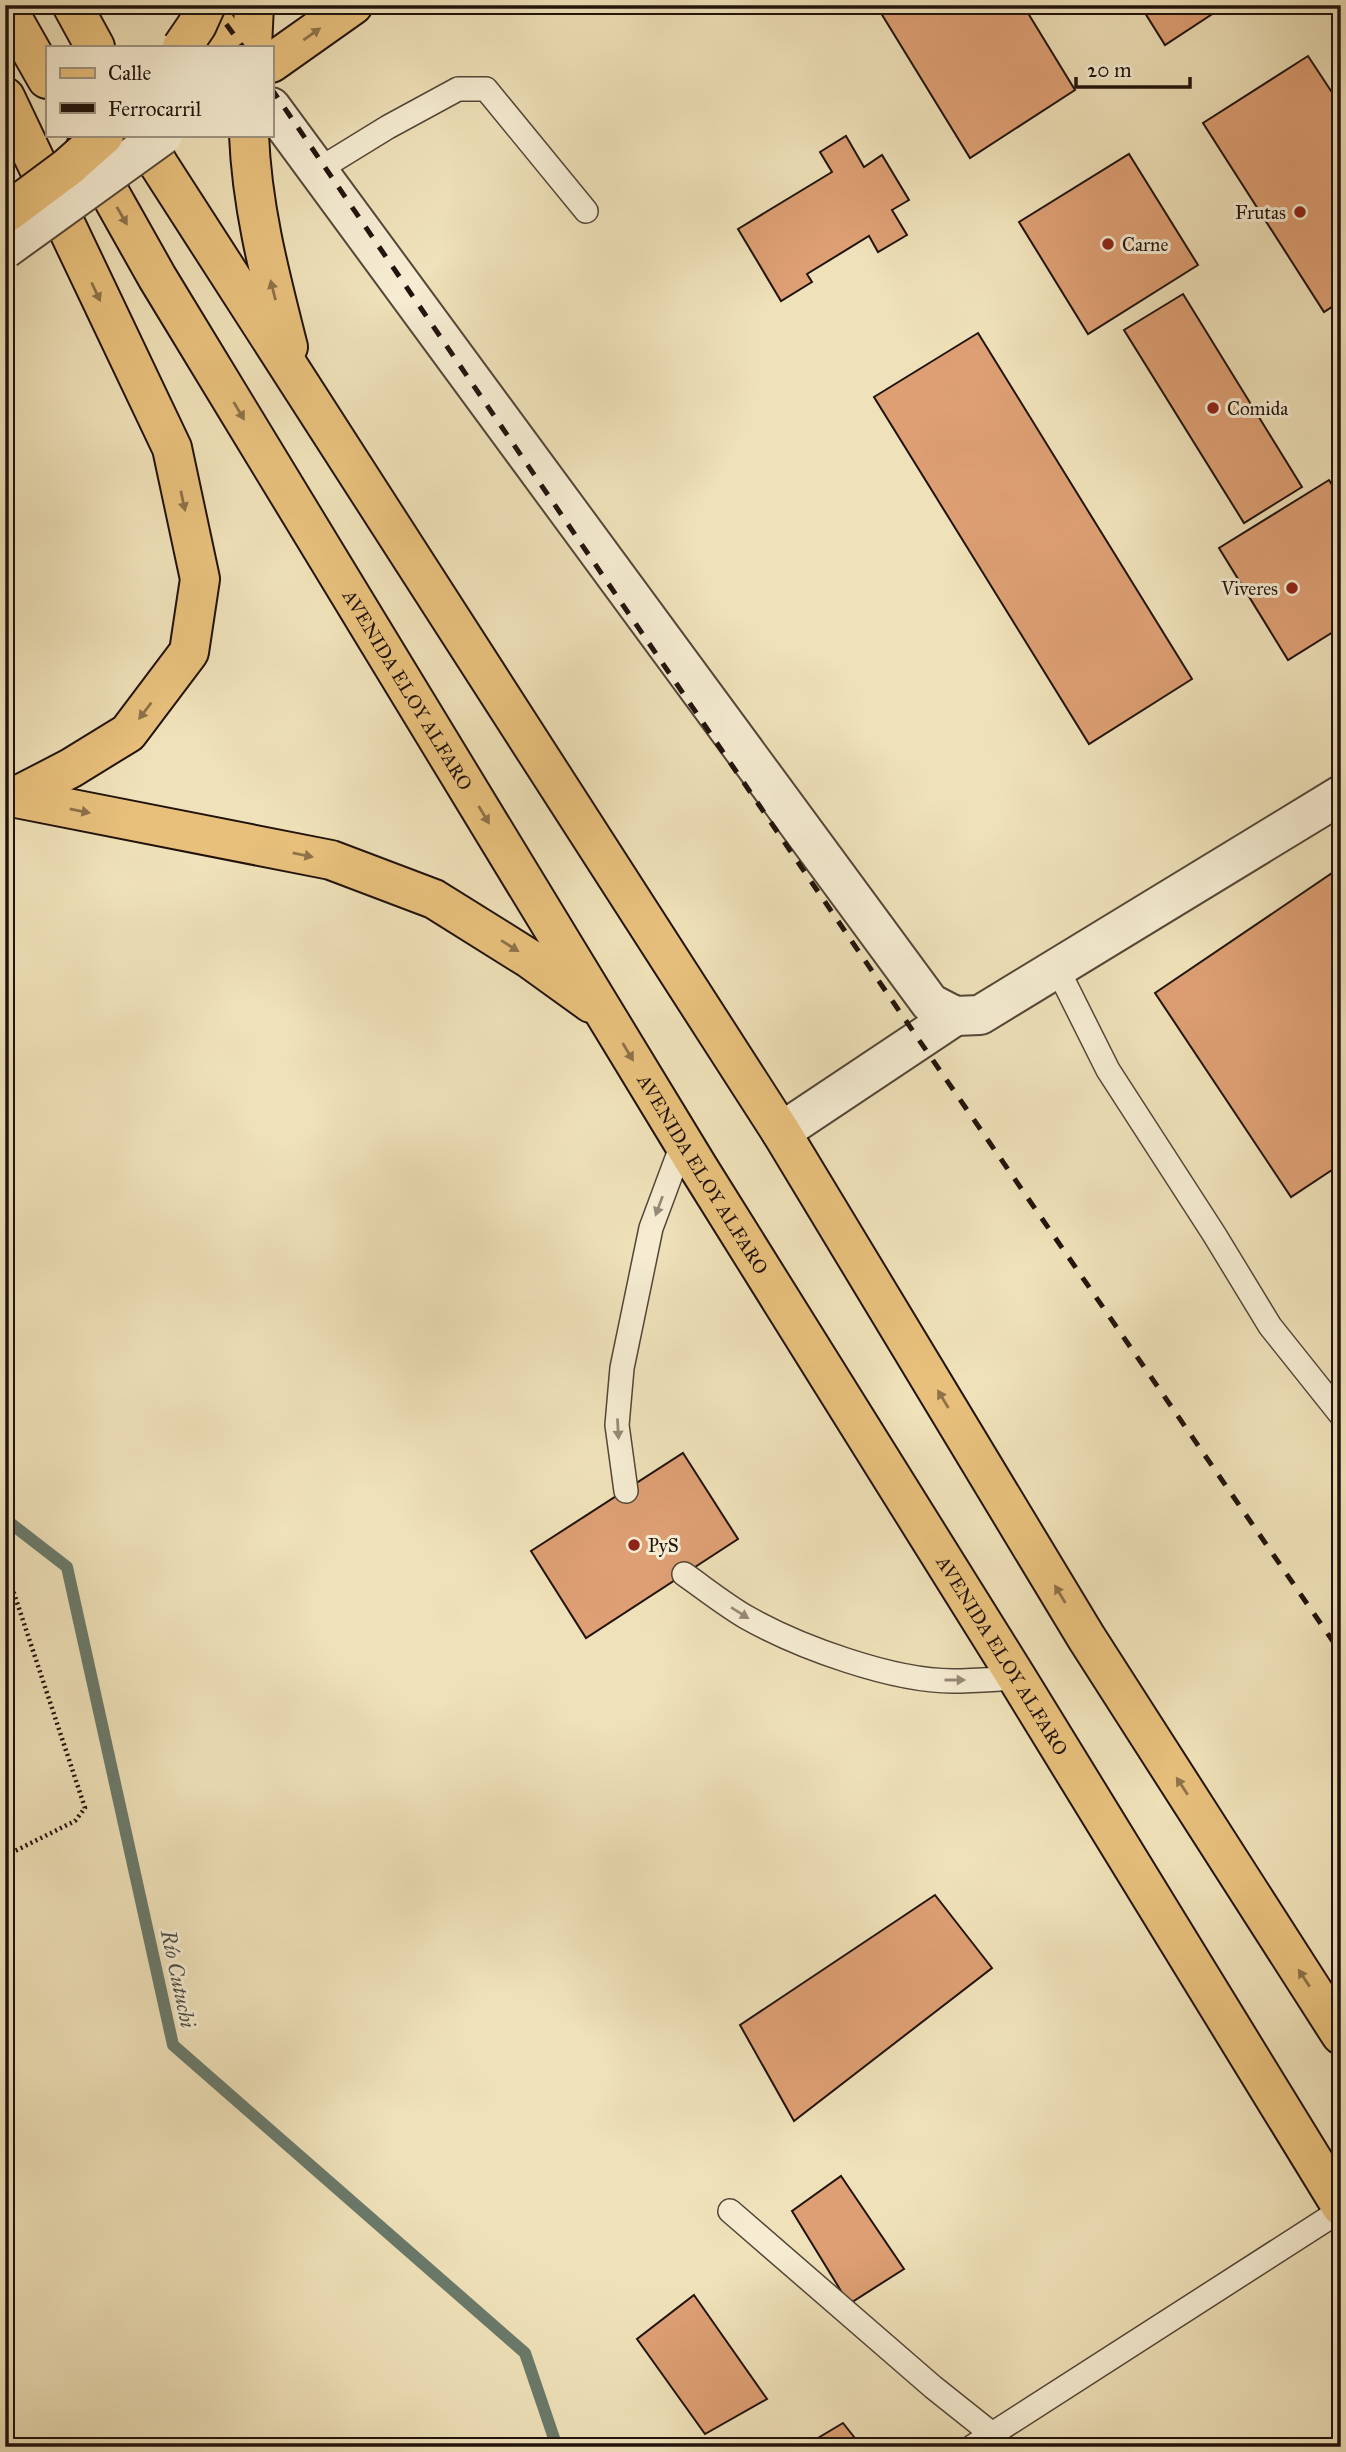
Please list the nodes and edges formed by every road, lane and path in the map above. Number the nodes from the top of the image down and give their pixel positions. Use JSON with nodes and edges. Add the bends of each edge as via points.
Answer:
{"nodes":[{"id":1,"x":5,"y":5,"type":"edge"},
{"id":2,"x":72,"y":5,"type":"edge"},
{"id":3,"x":205,"y":5,"type":"edge"},
{"id":4,"x":254,"y":5,"type":"edge"},
{"id":5,"x":353,"y":5,"type":"edge"},
{"id":6,"x":94,"y":46,"type":"edge"},
{"id":7,"x":183,"y":46,"type":"edge"},
{"id":8,"x":229,"y":46,"type":"edge"},
{"id":9,"x":252,"y":46,"type":"edge"},
{"id":10,"x":273,"y":63,"type":"edge"},
{"id":11,"x":46,"y":77,"type":"edge"},
{"id":12,"x":5,"y":97,"type":"edge"},
{"id":13,"x":273,"y":110,"type":"edge"},
{"id":14,"x":79,"y":136,"type":"edge"},
{"id":15,"x":103,"y":136,"type":"edge"},
{"id":16,"x":143,"y":136,"type":"edge"},
{"id":17,"x":162,"y":136,"type":"edge"},
{"id":18,"x":249,"y":136,"type":"edge"},
{"id":19,"x":318,"y":170,"type":"junction"},
{"id":20,"x":586,"y":211,"type":"dead end"},
{"id":21,"x":5,"y":214,"type":"edge"},
{"id":22,"x":5,"y":249,"type":"edge"},
{"id":23,"x":296,"y":380,"type":"junction"},
{"id":24,"x":1341,"y":795,"type":"edge"},
{"id":25,"x":9,"y":796,"type":"edge"},
{"id":26,"x":1057,"y":968,"type":"junction"},
{"id":27,"x":604,"y":1012,"type":"junction"},
{"id":28,"x":955,"y":1016,"type":"junction"},
{"id":29,"x":782,"y":1132,"type":"junction"},
{"id":30,"x":683,"y":1142,"type":"junction"},
{"id":31,"x":1341,"y":1415,"type":"edge"},
{"id":32,"x":626,"y":1491,"type":"dead end"},
{"id":33,"x":5,"y":1566,"type":"edge"},
{"id":34,"x":684,"y":1574,"type":"dead end"},
{"id":35,"x":1017,"y":1678,"type":"junction"},
{"id":36,"x":5,"y":1856,"type":"edge"},
{"id":37,"x":1341,"y":2035,"type":"edge"},
{"id":38,"x":1341,"y":2208,"type":"edge"},
{"id":39,"x":730,"y":2211,"type":"dead end"},
{"id":40,"x":992,"y":2434,"type":"junction"},
{"id":41,"x":972,"y":2447,"type":"edge"}],
"edges":[{"from":1,"to":11,"type":"main road"},
{"from":2,"to":6,"type":"main road"},
{"from":3,"to":7,"type":"main road","bridge":true},
{"from":3,"to":8,"type":"main road"},
{"from":4,"to":9,"type":"main road"},
{"from":10,"to":5,"type":"main road","one_way":true},
{"from":12,"to":25,"type":"main road","one_way":true,"via":[[172,448],[200,579],[189,652],[128,733],[71,768]]},
{"from":13,"to":19,"type":"street"},
{"from":14,"to":27,"type":"main road","name":"AVENIDA ELOY ALFARO","one_way":true,"via":[[158,277]]},
{"from":15,"to":21,"type":"main road","bridge":true},
{"from":16,"to":23,"type":"main road"},
{"from":17,"to":22,"type":"street","bridge":true},
{"from":23,"to":18,"type":"main road","one_way":true,"via":[[260,236]]},
{"from":19,"to":20,"type":"lane","via":[[458,89],[486,89]]},
{"from":19,"to":28,"type":"street","via":[[930,1003]]},
{"from":23,"to":29,"type":"main road"},
{"from":24,"to":26,"type":"street"},
{"from":25,"to":27,"type":"main road","one_way":true,"via":[[331,860],[434,899]]},
{"from":26,"to":28,"type":"street","via":[[980,1015]]},
{"from":26,"to":31,"type":"lane","via":[[1108,1070],[1270,1326]]},
{"from":27,"to":30,"type":"main road","name":"AVENIDA ELOY ALFARO","one_way":true},
{"from":28,"to":29,"type":"street"},
{"from":37,"to":29,"type":"main road","one_way":true,"via":[[1086,1637]]},
{"from":30,"to":32,"type":"lane","one_way":true,"via":[[651,1228],[622,1368],[617,1425]]},
{"from":30,"to":35,"type":"main road","name":"AVENIDA ELOY ALFARO"},
{"from":33,"to":36,"type":"path","via":[[85,1808],[75,1821]]},
{"from":34,"to":35,"type":"lane","one_way":true,"via":[[744,1616],[834,1655],[902,1676],[952,1681]]},
{"from":35,"to":38,"type":"main road","name":"AVENIDA ELOY ALFARO"},
{"from":38,"to":40,"type":"lane"},
{"from":39,"to":40,"type":"lane"},
{"from":40,"to":41,"type":"lane"}]}
